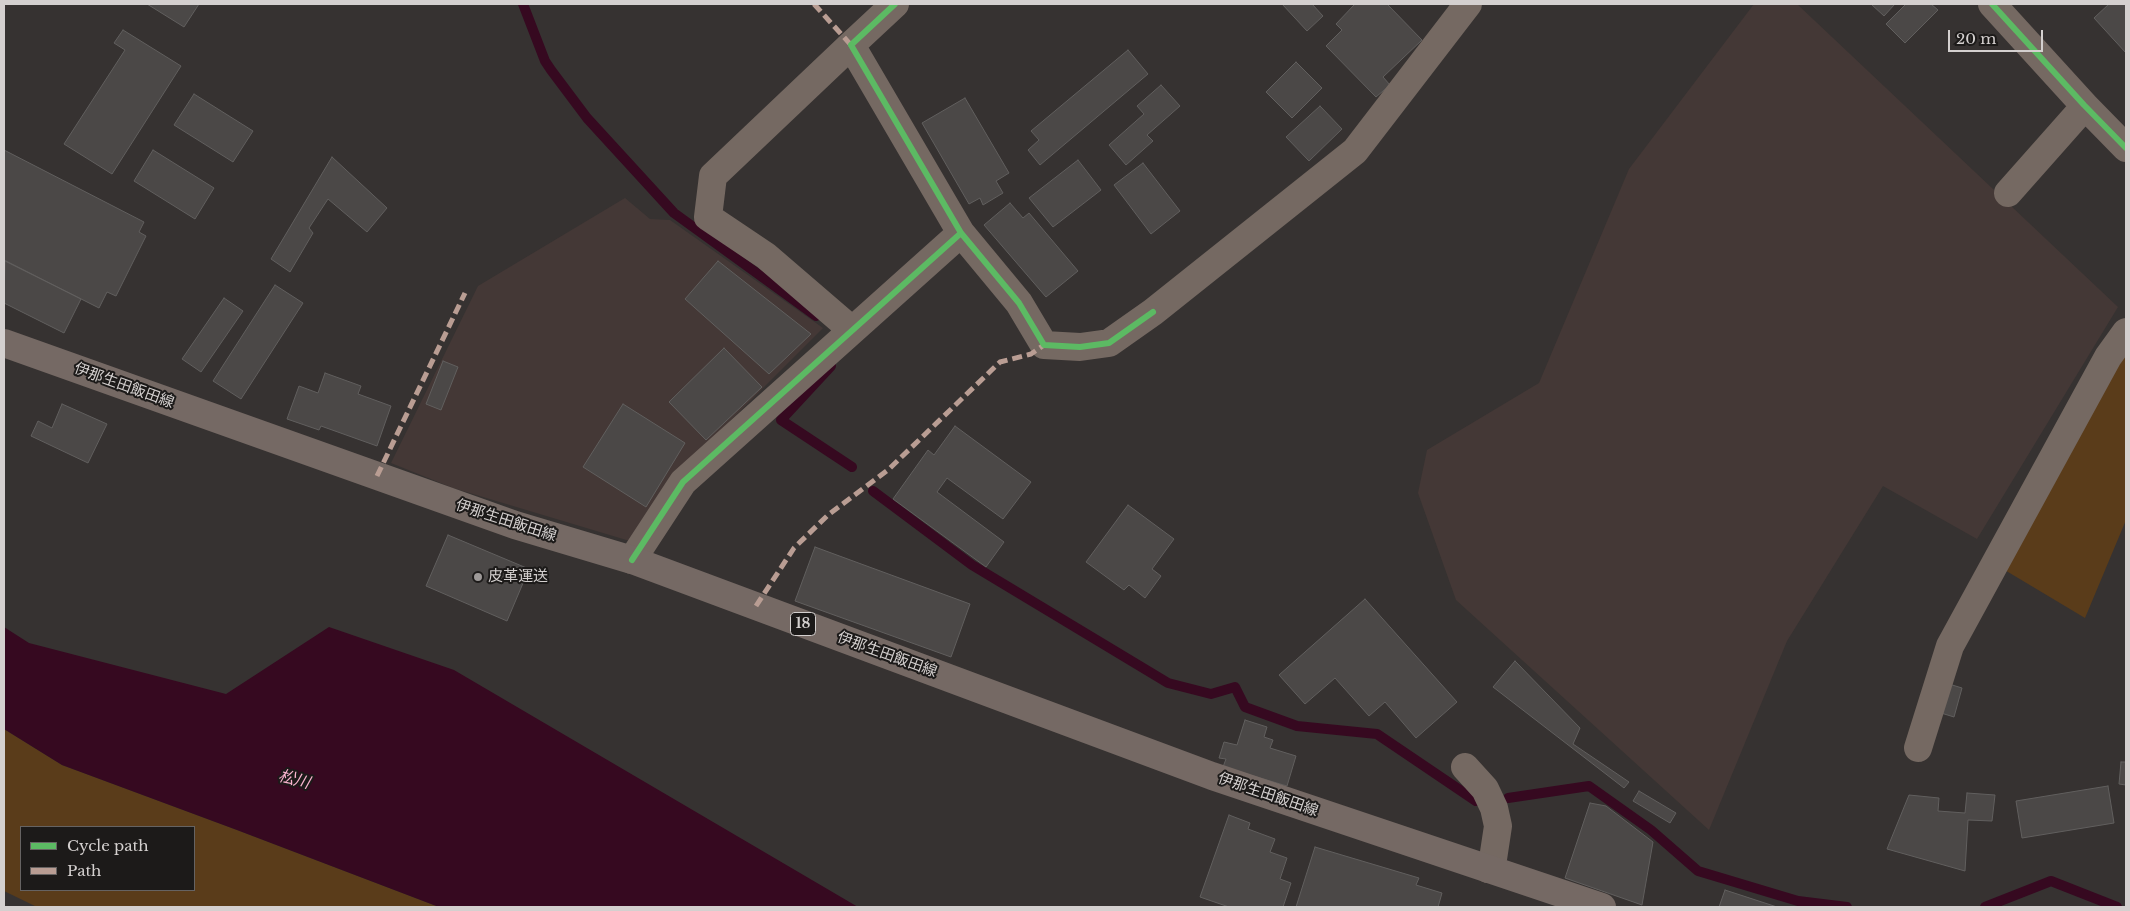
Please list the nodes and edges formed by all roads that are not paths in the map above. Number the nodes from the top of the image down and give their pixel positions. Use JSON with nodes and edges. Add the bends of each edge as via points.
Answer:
{"nodes":[{"id":1,"x":895,"y":4,"type":"edge"},
{"id":2,"x":1468,"y":4,"type":"edge"},
{"id":3,"x":1992,"y":4,"type":"edge"},
{"id":4,"x":851,"y":45,"type":"junction"},
{"id":5,"x":2084,"y":105,"type":"junction"},
{"id":6,"x":2126,"y":148,"type":"edge"},
{"id":7,"x":2008,"y":193,"type":"dead end"},
{"id":8,"x":961,"y":233,"type":"junction"},
{"id":9,"x":852,"y":330,"type":"junction"},
{"id":10,"x":2126,"y":332,"type":"edge"},
{"id":11,"x":4,"y":343,"type":"edge"},
{"id":12,"x":632,"y":560,"type":"junction"},
{"id":13,"x":1918,"y":748,"type":"dead end"},
{"id":14,"x":1466,"y":767,"type":"dead end"},
{"id":15,"x":1488,"y":869,"type":"junction"},
{"id":16,"x":1602,"y":907,"type":"edge"}],
"edges":[{"from":1,"to":4,"type":"street"},
{"from":2,"to":8,"type":"street","via":[[1355,151],[1153,312],[1109,343],[1080,348],[1044,345],[1018,303]]},
{"from":3,"to":5,"type":"street"},
{"from":4,"to":8,"type":"street"},
{"from":4,"to":9,"type":"street","via":[[713,176],[708,217],[766,256]]},
{"from":5,"to":6,"type":"street"},
{"from":5,"to":7,"type":"street"},
{"from":8,"to":9,"type":"street"},
{"from":9,"to":12,"type":"street","via":[[683,482]]},
{"from":10,"to":13,"type":"street","via":[[2108,357],[1950,646]]},
{"from":11,"to":12,"type":"main road","name":"伊那生田飯田線","number":"18","via":[[514,525]]},
{"from":12,"to":15,"type":"main road","name":"伊那生田飯田線","number":"18","via":[[1212,776]]},
{"from":14,"to":15,"type":"street","via":[[1485,789],[1498,826],[1494,859]]},
{"from":15,"to":16,"type":"main road","name":"伊那生田飯田線","number":"18"}]}
